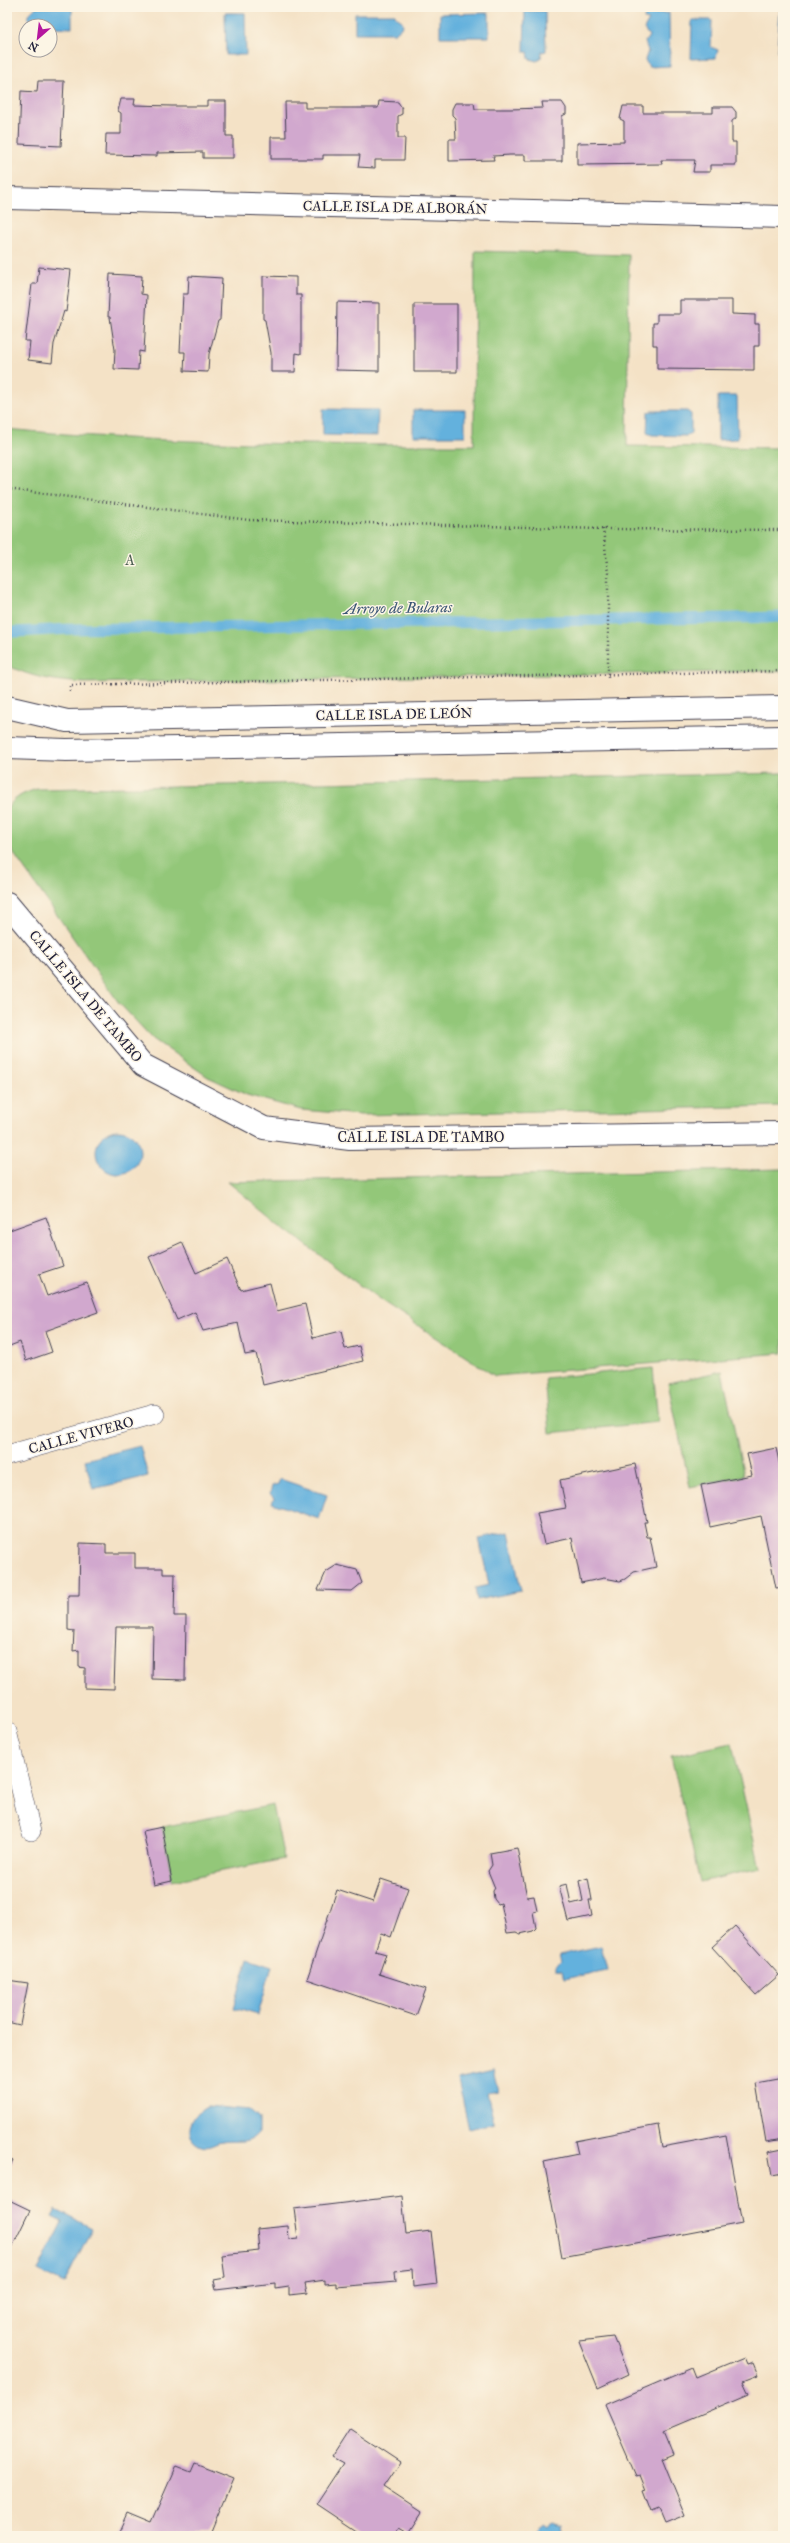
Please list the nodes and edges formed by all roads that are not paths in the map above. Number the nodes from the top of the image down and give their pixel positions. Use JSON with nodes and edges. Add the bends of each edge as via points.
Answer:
{"nodes":[{"id":1,"x":7,"y":198,"type":"edge"},
{"id":2,"x":783,"y":216,"type":"edge"},
{"id":3,"x":7,"y":707,"type":"edge"},
{"id":4,"x":783,"y":707,"type":"edge"},
{"id":5,"x":783,"y":737,"type":"edge"},
{"id":6,"x":7,"y":748,"type":"edge"},
{"id":7,"x":7,"y":903,"type":"edge"},
{"id":8,"x":783,"y":1133,"type":"edge"},
{"id":9,"x":156,"y":1414,"type":"dead end"},
{"id":10,"x":7,"y":1455,"type":"edge"},
{"id":11,"x":7,"y":1731,"type":"edge"},
{"id":12,"x":31,"y":1831,"type":"dead end"}],
"edges":[{"from":1,"to":2,"type":"street","name":"CALLE ISLA DE ALBORÁN"},
{"from":3,"to":4,"type":"street","name":"CALLE ISLA DE LEÓN","via":[[67,720]]},
{"from":5,"to":6,"type":"street","via":[[82,750]]},
{"from":7,"to":8,"type":"street","name":"CALLE ISLA DE TAMBO","via":[[143,1065],[264,1128],[350,1139]]},
{"from":9,"to":10,"type":"lane","name":"CALLE VIVERO"},
{"from":11,"to":12,"type":"lane"}]}
